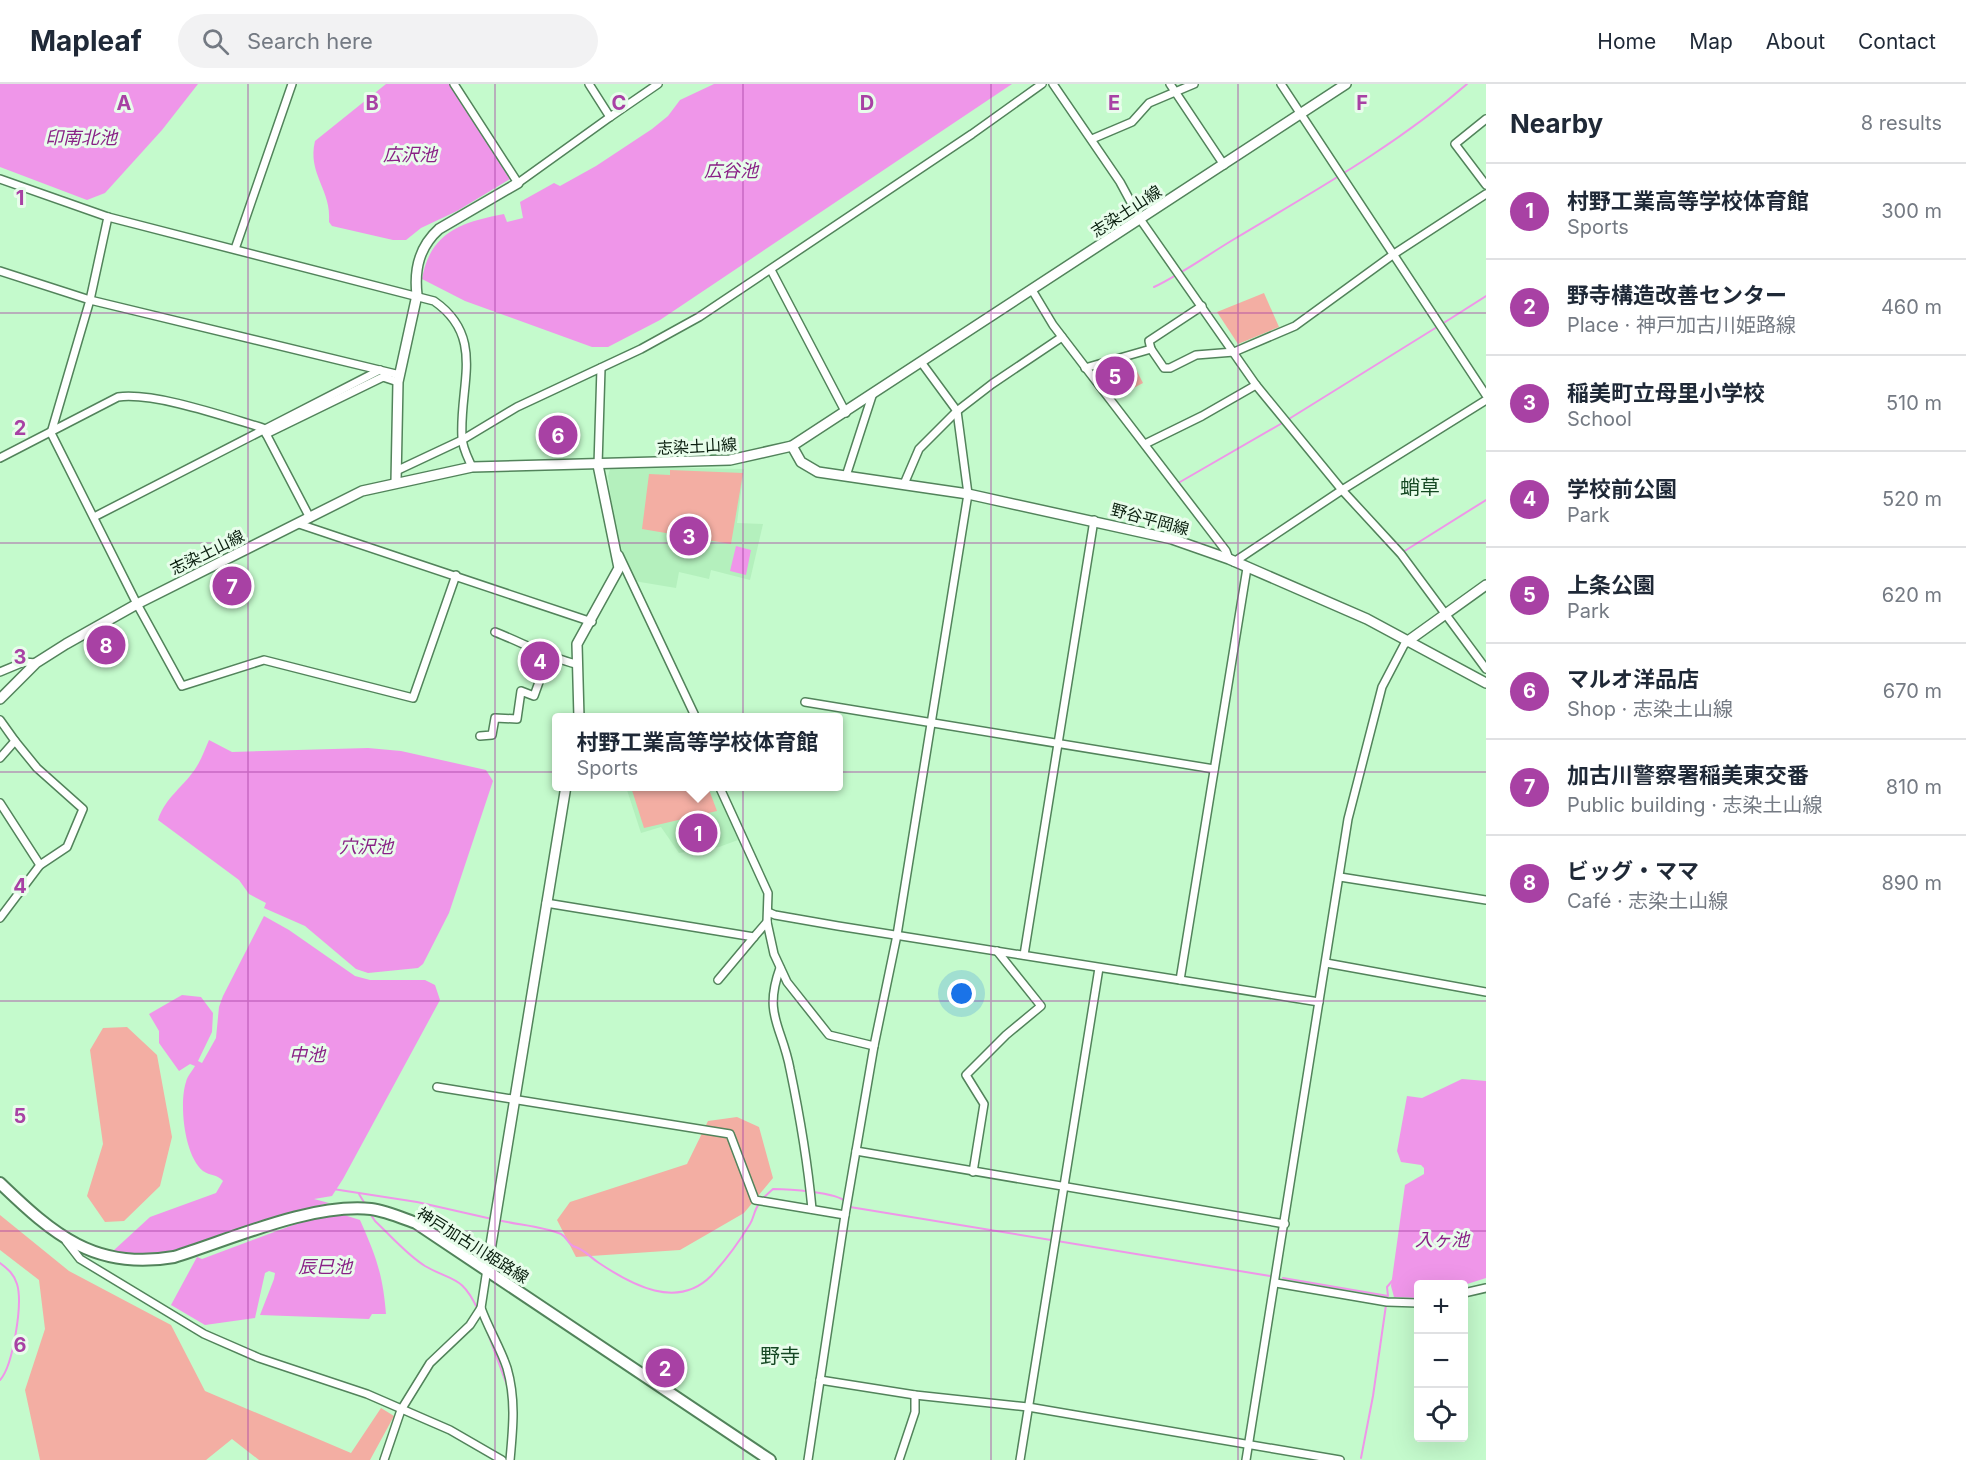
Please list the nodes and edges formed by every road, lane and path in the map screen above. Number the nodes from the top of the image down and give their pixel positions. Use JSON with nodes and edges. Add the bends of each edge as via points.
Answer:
{"nodes":[{"id":1,"x":292,"y":84,"type":"edge"},
{"id":2,"x":454,"y":84,"type":"edge"},
{"id":3,"x":589,"y":84,"type":"edge"},
{"id":4,"x":658,"y":84,"type":"edge"},
{"id":5,"x":1042,"y":84,"type":"edge"},
{"id":6,"x":1053,"y":84,"type":"edge"},
{"id":7,"x":1170,"y":84,"type":"edge"},
{"id":8,"x":1194,"y":84,"type":"edge"},
{"id":9,"x":1281,"y":84,"type":"edge"},
{"id":10,"x":1346,"y":84,"type":"edge"},
{"id":11,"x":1174,"y":91,"type":"junction"},
{"id":12,"x":1300,"y":114,"type":"junction"},
{"id":13,"x":610,"y":117,"type":"junction"},
{"id":14,"x":1486,"y":119,"type":"edge"},
{"id":15,"x":1092,"y":139,"type":"junction"},
{"id":16,"x":1224,"y":165,"type":"junction"},
{"id":17,"x":0,"y":179,"type":"edge"},
{"id":18,"x":518,"y":183,"type":"junction"},
{"id":19,"x":1486,"y":185,"type":"edge"},
{"id":20,"x":1486,"y":194,"type":"edge"},
{"id":21,"x":108,"y":217,"type":"junction"},
{"id":22,"x":1140,"y":219,"type":"junction"},
{"id":23,"x":235,"y":249,"type":"junction"},
{"id":24,"x":1394,"y":254,"type":"junction"},
{"id":25,"x":771,"y":270,"type":"junction"},
{"id":26,"x":0,"y":271,"type":"edge"},
{"id":27,"x":1032,"y":290,"type":"junction"},
{"id":28,"x":417,"y":296,"type":"junction"},
{"id":29,"x":90,"y":300,"type":"junction"},
{"id":30,"x":1202,"y":306,"type":"junction"},
{"id":31,"x":1062,"y":337,"type":"junction"},
{"id":32,"x":1151,"y":349,"type":"junction"},
{"id":33,"x":1234,"y":352,"type":"junction"},
{"id":34,"x":921,"y":362,"type":"junction"},
{"id":35,"x":601,"y":368,"type":"junction"},
{"id":36,"x":1085,"y":368,"type":"junction"},
{"id":37,"x":381,"y":370,"type":"junction"},
{"id":38,"x":399,"y":379,"type":"junction"},
{"id":39,"x":1256,"y":385,"type":"junction"},
{"id":40,"x":1486,"y":394,"type":"edge"},
{"id":41,"x":872,"y":396,"type":"junction"},
{"id":42,"x":1486,"y":400,"type":"edge"},
{"id":43,"x":957,"y":411,"type":"junction"},
{"id":44,"x":846,"y":413,"type":"junction"},
{"id":45,"x":265,"y":431,"type":"junction"},
{"id":46,"x":51,"y":433,"type":"junction"},
{"id":47,"x":462,"y":440,"type":"junction"},
{"id":48,"x":1145,"y":444,"type":"junction"},
{"id":49,"x":792,"y":446,"type":"junction"},
{"id":50,"x":0,"y":458,"type":"edge"},
{"id":51,"x":598,"y":465,"type":"junction"},
{"id":52,"x":472,"y":467,"type":"junction"},
{"id":53,"x":396,"y":471,"type":"junction"},
{"id":54,"x":846,"y":476,"type":"junction"},
{"id":55,"x":396,"y":482,"type":"junction"},
{"id":56,"x":904,"y":484,"type":"junction"},
{"id":57,"x":1342,"y":490,"type":"junction"},
{"id":58,"x":968,"y":494,"type":"junction"},
{"id":59,"x":94,"y":517,"type":"junction"},
{"id":60,"x":310,"y":518,"type":"junction"},
{"id":61,"x":1094,"y":520,"type":"junction"},
{"id":62,"x":299,"y":524,"type":"junction"},
{"id":63,"x":617,"y":550,"type":"junction"},
{"id":64,"x":1232,"y":561,"type":"junction"},
{"id":65,"x":1247,"y":567,"type":"junction"},
{"id":66,"x":456,"y":575,"type":"junction"},
{"id":67,"x":1486,"y":585,"type":"edge"},
{"id":68,"x":137,"y":604,"type":"junction"},
{"id":69,"x":1445,"y":612,"type":"junction"},
{"id":70,"x":591,"y":622,"type":"junction"},
{"id":71,"x":495,"y":632,"type":"dead end"},
{"id":72,"x":1408,"y":641,"type":"junction"},
{"id":73,"x":548,"y":657,"type":"junction"},
{"id":74,"x":36,"y":663,"type":"junction"},
{"id":75,"x":576,"y":664,"type":"junction"},
{"id":76,"x":1486,"y":669,"type":"edge"},
{"id":77,"x":0,"y":672,"type":"edge"},
{"id":78,"x":1486,"y":683,"type":"edge"},
{"id":79,"x":0,"y":699,"type":"edge"},
{"id":80,"x":805,"y":702,"type":"dead end"},
{"id":81,"x":579,"y":713,"type":"edge"},
{"id":82,"x":694,"y":713,"type":"edge"},
{"id":83,"x":0,"y":720,"type":"edge"},
{"id":84,"x":932,"y":723,"type":"junction"},
{"id":85,"x":480,"y":736,"type":"dead end"},
{"id":86,"x":15,"y":741,"type":"junction"},
{"id":87,"x":1058,"y":743,"type":"junction"},
{"id":88,"x":0,"y":758,"type":"edge"},
{"id":89,"x":1214,"y":769,"type":"junction"},
{"id":90,"x":565,"y":791,"type":"edge"},
{"id":91,"x":722,"y":791,"type":"edge"},
{"id":92,"x":0,"y":803,"type":"edge"},
{"id":93,"x":40,"y":865,"type":"junction"},
{"id":94,"x":1340,"y":877,"type":"junction"},
{"id":95,"x":1486,"y":900,"type":"edge"},
{"id":96,"x":546,"y":903,"type":"junction"},
{"id":97,"x":768,"y":912,"type":"junction"},
{"id":98,"x":0,"y":918,"type":"edge"},
{"id":99,"x":768,"y":922,"type":"junction"},
{"id":100,"x":897,"y":935,"type":"junction"},
{"id":101,"x":754,"y":937,"type":"junction"},
{"id":102,"x":997,"y":951,"type":"junction"},
{"id":103,"x":1024,"y":955,"type":"junction"},
{"id":104,"x":1326,"y":963,"type":"junction"},
{"id":105,"x":780,"y":968,"type":"junction"},
{"id":106,"x":1099,"y":968,"type":"junction"},
{"id":107,"x":718,"y":980,"type":"dead end"},
{"id":108,"x":1180,"y":980,"type":"junction"},
{"id":109,"x":1486,"y":992,"type":"edge"},
{"id":110,"x":1319,"y":1002,"type":"junction"},
{"id":111,"x":874,"y":1046,"type":"junction"},
{"id":112,"x":437,"y":1087,"type":"dead end"},
{"id":113,"x":513,"y":1098,"type":"junction"},
{"id":114,"x":856,"y":1151,"type":"junction"},
{"id":115,"x":973,"y":1172,"type":"junction"},
{"id":116,"x":0,"y":1183,"type":"edge"},
{"id":117,"x":1064,"y":1188,"type":"junction"},
{"id":118,"x":812,"y":1209,"type":"junction"},
{"id":119,"x":845,"y":1215,"type":"junction"},
{"id":120,"x":1286,"y":1224,"type":"junction"},
{"id":121,"x":64,"y":1239,"type":"junction"},
{"id":122,"x":487,"y":1269,"type":"junction"},
{"id":123,"x":1276,"y":1283,"type":"junction"},
{"id":124,"x":1486,"y":1288,"type":"edge"},
{"id":125,"x":1468,"y":1292,"type":"edge"},
{"id":126,"x":1414,"y":1303,"type":"edge"},
{"id":127,"x":481,"y":1308,"type":"junction"},
{"id":128,"x":819,"y":1380,"type":"junction"},
{"id":129,"x":915,"y":1395,"type":"junction"},
{"id":130,"x":1028,"y":1407,"type":"junction"},
{"id":131,"x":401,"y":1410,"type":"junction"},
{"id":132,"x":1249,"y":1443,"type":"junction"},
{"id":133,"x":384,"y":1460,"type":"edge"},
{"id":134,"x":502,"y":1460,"type":"edge"},
{"id":135,"x":510,"y":1460,"type":"edge"},
{"id":136,"x":770,"y":1460,"type":"edge"},
{"id":137,"x":808,"y":1460,"type":"edge"},
{"id":138,"x":899,"y":1460,"type":"edge"},
{"id":139,"x":1020,"y":1460,"type":"edge"},
{"id":140,"x":1246,"y":1460,"type":"edge"},
{"id":141,"x":1340,"y":1460,"type":"edge"}],
"edges":[{"from":1,"to":23,"type":"street"},
{"from":2,"to":18,"type":"street"},
{"from":3,"to":13,"type":"street"},
{"from":4,"to":13,"type":"street"},
{"from":5,"to":25,"type":"street"},
{"from":6,"to":15,"type":"street"},
{"from":7,"to":11,"type":"street"},
{"from":8,"to":11,"type":"street"},
{"from":9,"to":12,"type":"street"},
{"from":10,"to":12,"type":"main road","name":"志染土山線"},
{"from":11,"to":15,"type":"street","via":[[1149,103],[1132,122]]},
{"from":11,"to":16,"type":"street"},
{"from":12,"to":16,"type":"main road","name":"志染土山線"},
{"from":12,"to":24,"type":"street"},
{"from":13,"to":18,"type":"street"},
{"from":14,"to":19,"type":"street","via":[[1455,144]]},
{"from":15,"to":22,"type":"street"},
{"from":16,"to":22,"type":"main road","name":"志染土山線"},
{"from":17,"to":21,"type":"street"},
{"from":18,"to":28,"type":"main road","via":[[429,238],[416,267]]},
{"from":20,"to":24,"type":"street"},
{"from":21,"to":23,"type":"street"},
{"from":21,"to":29,"type":"street"},
{"from":22,"to":27,"type":"main road","name":"志染土山線"},
{"from":22,"to":30,"type":"street"},
{"from":23,"to":28,"type":"street"},
{"from":24,"to":33,"type":"street","via":[[1295,326]]},
{"from":24,"to":40,"type":"street"},
{"from":25,"to":35,"type":"street","via":[[699,317]]},
{"from":25,"to":44,"type":"street"},
{"from":26,"to":29,"type":"street"},
{"from":27,"to":31,"type":"street"},
{"from":27,"to":34,"type":"main road","name":"志染土山線"},
{"from":28,"to":38,"type":"main road"},
{"from":28,"to":47,"type":"street","via":[[448,310],[460,327],[467,348]]},
{"from":29,"to":37,"type":"street"},
{"from":29,"to":46,"type":"street"},
{"from":30,"to":32,"type":"street","via":[[1149,340]]},
{"from":30,"to":33,"type":"street"},
{"from":31,"to":36,"type":"street"},
{"from":31,"to":43,"type":"street"},
{"from":32,"to":33,"type":"street","via":[[1164,368],[1196,355]]},
{"from":32,"to":36,"type":"street"},
{"from":33,"to":39,"type":"street"},
{"from":34,"to":41,"type":"main road","name":"志染土山線"},
{"from":34,"to":43,"type":"street"},
{"from":35,"to":47,"type":"street","via":[[517,407]]},
{"from":35,"to":51,"type":"street"},
{"from":36,"to":48,"type":"street"},
{"from":37,"to":38,"type":"street"},
{"from":37,"to":45,"type":"street"},
{"from":38,"to":45,"type":"street","via":[[383,377]]},
{"from":38,"to":53,"type":"main road"},
{"from":39,"to":48,"type":"street"},
{"from":39,"to":57,"type":"street"},
{"from":41,"to":44,"type":"main road","name":"志染土山線"},
{"from":41,"to":54,"type":"street"},
{"from":42,"to":57,"type":"street"},
{"from":43,"to":56,"type":"street","via":[[919,449]]},
{"from":43,"to":58,"type":"street"},
{"from":44,"to":49,"type":"main road","name":"志染土山線"},
{"from":45,"to":46,"type":"street","via":[[222,416],[134,395],[118,397]]},
{"from":45,"to":59,"type":"street"},
{"from":45,"to":60,"type":"street"},
{"from":46,"to":50,"type":"street"},
{"from":46,"to":59,"type":"street"},
{"from":47,"to":52,"type":"street"},
{"from":47,"to":53,"type":"street"},
{"from":48,"to":64,"type":"street"},
{"from":49,"to":51,"type":"main road","name":"志染土山線","via":[[730,460]]},
{"from":49,"to":54,"type":"main road","name":"野谷平岡線","via":[[809,468]]},
{"from":51,"to":52,"type":"main road","name":"志染土山線"},
{"from":51,"to":63,"type":"main road"},
{"from":52,"to":55,"type":"main road","name":"志染土山線"},
{"from":53,"to":55,"type":"main road"},
{"from":54,"to":56,"type":"main road","name":"野谷平岡線"},
{"from":55,"to":60,"type":"main road","name":"志染土山線","via":[[362,491]]},
{"from":56,"to":58,"type":"main road","name":"野谷平岡線"},
{"from":57,"to":64,"type":"street"},
{"from":57,"to":69,"type":"street","via":[[1401,554]]},
{"from":58,"to":61,"type":"main road","name":"野谷平岡線"},
{"from":58,"to":84,"type":"street"},
{"from":59,"to":68,"type":"street"},
{"from":60,"to":62,"type":"main road","name":"志染土山線"},
{"from":61,"to":64,"type":"main road","name":"野谷平岡線","via":[[1172,539]]},
{"from":61,"to":87,"type":"street"},
{"from":62,"to":66,"type":"street"},
{"from":62,"to":68,"type":"main road","name":"志染土山線"},
{"from":63,"to":70,"type":"main road","via":[[619,568]]},
{"from":63,"to":82,"type":"street"},
{"from":64,"to":65,"type":"main road","name":"野谷平岡線"},
{"from":65,"to":72,"type":"main road","name":"野谷平岡線"},
{"from":65,"to":89,"type":"street"},
{"from":66,"to":68,"type":"street","via":[[413,698],[264,660],[182,686]]},
{"from":66,"to":70,"type":"street"},
{"from":67,"to":69,"type":"main road"},
{"from":68,"to":74,"type":"main road","name":"志染土山線"},
{"from":69,"to":72,"type":"main road"},
{"from":69,"to":76,"type":"street"},
{"from":70,"to":75,"type":"main road","via":[[577,644]]},
{"from":71,"to":73,"type":"street","via":[[537,648]]},
{"from":72,"to":78,"type":"main road","name":"野谷平岡線"},
{"from":72,"to":94,"type":"street","via":[[1382,687],[1348,819]]},
{"from":73,"to":75,"type":"street"},
{"from":73,"to":85,"type":"street","via":[[534,696],[521,691],[517,719],[495,718],[492,735]]},
{"from":74,"to":77,"type":"street","via":[[24,662]]},
{"from":74,"to":79,"type":"main road","name":"志染土山線"},
{"from":75,"to":81,"type":"main road"},
{"from":80,"to":84,"type":"street"},
{"from":83,"to":86,"type":"street"},
{"from":84,"to":87,"type":"street"},
{"from":84,"to":100,"type":"street"},
{"from":86,"to":88,"type":"street"},
{"from":86,"to":93,"type":"street","via":[[37,768],[83,809],[68,847]]},
{"from":87,"to":89,"type":"street"},
{"from":87,"to":103,"type":"street"},
{"from":89,"to":108,"type":"street"},
{"from":90,"to":96,"type":"main road"},
{"from":91,"to":97,"type":"street","via":[[768,892]]},
{"from":92,"to":93,"type":"street"},
{"from":93,"to":98,"type":"street"},
{"from":94,"to":95,"type":"street"},
{"from":94,"to":104,"type":"street"},
{"from":96,"to":101,"type":"street"},
{"from":96,"to":113,"type":"main road"},
{"from":97,"to":99,"type":"street"},
{"from":97,"to":100,"type":"street"},
{"from":99,"to":101,"type":"street"},
{"from":99,"to":105,"type":"street"},
{"from":100,"to":102,"type":"street"},
{"from":100,"to":111,"type":"street"},
{"from":101,"to":107,"type":"street"},
{"from":102,"to":103,"type":"street"},
{"from":102,"to":115,"type":"street","via":[[1041,1006],[966,1076],[984,1104]]},
{"from":103,"to":106,"type":"street"},
{"from":104,"to":109,"type":"street"},
{"from":104,"to":110,"type":"street"},
{"from":105,"to":111,"type":"street","via":[[829,1035]]},
{"from":105,"to":118,"type":"street","via":[[772,990],[776,1027],[790,1067]]},
{"from":106,"to":108,"type":"street"},
{"from":106,"to":117,"type":"street"},
{"from":108,"to":110,"type":"street"},
{"from":110,"to":120,"type":"street"},
{"from":111,"to":114,"type":"street"},
{"from":112,"to":113,"type":"street"},
{"from":113,"to":118,"type":"street","via":[[730,1134],[755,1200]]},
{"from":113,"to":122,"type":"main road"},
{"from":114,"to":115,"type":"street"},
{"from":114,"to":119,"type":"street"},
{"from":115,"to":117,"type":"street"},
{"from":116,"to":121,"type":"main road","name":"神戸加古川姫路線"},
{"from":117,"to":120,"type":"street"},
{"from":117,"to":130,"type":"street"},
{"from":118,"to":119,"type":"street"},
{"from":119,"to":128,"type":"street"},
{"from":120,"to":123,"type":"street"},
{"from":121,"to":122,"type":"main road","name":"神戸加古川姫路線","via":[[89,1251],[122,1259],[155,1261],[307,1214],[374,1209],[416,1223]]},
{"from":121,"to":131,"type":"street","via":[[80,1259],[204,1334]]},
{"from":122,"to":127,"type":"street"},
{"from":122,"to":136,"type":"main road","name":"神戸加古川姫路線"},
{"from":123,"to":126,"type":"street","via":[[1387,1302]]},
{"from":123,"to":132,"type":"street"},
{"from":124,"to":125,"type":"street"},
{"from":127,"to":131,"type":"street","via":[[470,1325],[430,1363]]},
{"from":127,"to":135,"type":"street","via":[[506,1366],[513,1398]]},
{"from":128,"to":129,"type":"street"},
{"from":128,"to":137,"type":"street"},
{"from":129,"to":130,"type":"street"},
{"from":129,"to":138,"type":"street","via":[[915,1412]]},
{"from":130,"to":132,"type":"street"},
{"from":130,"to":139,"type":"street"},
{"from":131,"to":133,"type":"street"},
{"from":131,"to":134,"type":"street","via":[[450,1430]]},
{"from":132,"to":140,"type":"street"},
{"from":132,"to":141,"type":"street"}]}
